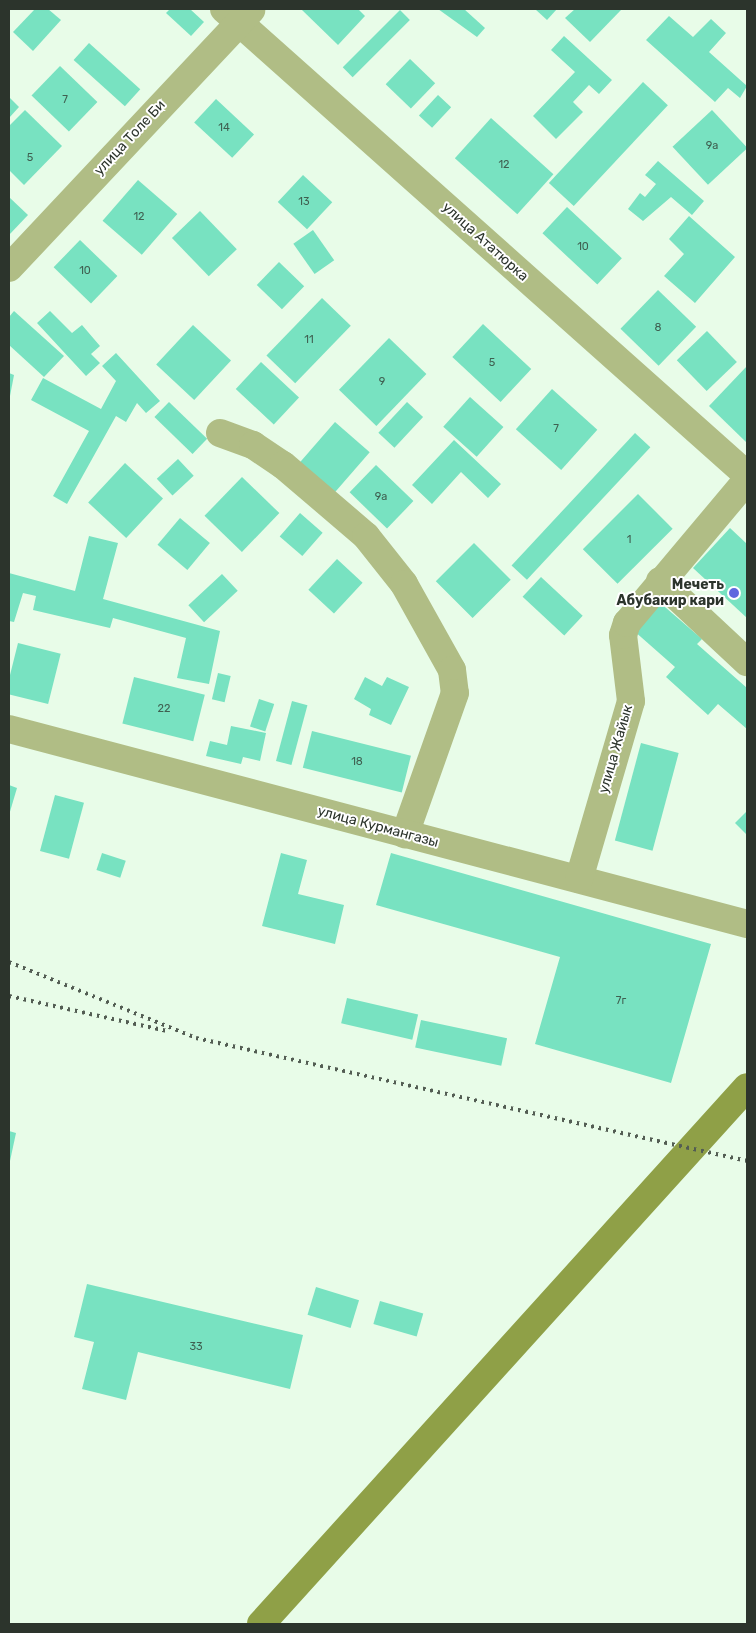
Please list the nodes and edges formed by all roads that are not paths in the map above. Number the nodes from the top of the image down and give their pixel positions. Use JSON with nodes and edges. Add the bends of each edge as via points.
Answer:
{"nodes":[{"id":1,"x":238,"y":13,"type":"edge"},
{"id":2,"x":9,"y":268,"type":"edge"},
{"id":3,"x":220,"y":433,"type":"dead end"},
{"id":4,"x":747,"y":475,"type":"edge"},
{"id":5,"x":747,"y":480,"type":"edge"},
{"id":6,"x":660,"y":581,"type":"junction"},
{"id":7,"x":747,"y":662,"type":"edge"},
{"id":8,"x":9,"y":729,"type":"edge"},
{"id":9,"x":405,"y":834,"type":"junction"},
{"id":10,"x":579,"y":879,"type":"junction"},
{"id":11,"x":747,"y":924,"type":"edge"},
{"id":12,"x":747,"y":1087,"type":"edge"},
{"id":13,"x":261,"y":1624,"type":"edge"}],
"edges":[{"from":1,"to":2,"type":"street","name":"улица Толе Би"},
{"from":1,"to":4,"type":"street","name":"улица Ататюрка"},
{"from":3,"to":9,"type":"street","via":[[253,446],[283,465],[366,536],[404,584],[452,670],[455,693]]},
{"from":5,"to":6,"type":"street","name":"улица Жайык"},
{"from":6,"to":7,"type":"street"},
{"from":6,"to":10,"type":"street","name":"улица Жайык","via":[[627,623],[623,635],[631,701]]},
{"from":8,"to":9,"type":"street","name":"улица Курмангазы"},
{"from":9,"to":10,"type":"street","name":"улица Курмангазы"},
{"from":10,"to":11,"type":"street","name":"улица Курмангазы"},
{"from":12,"to":13,"type":"street"}]}
